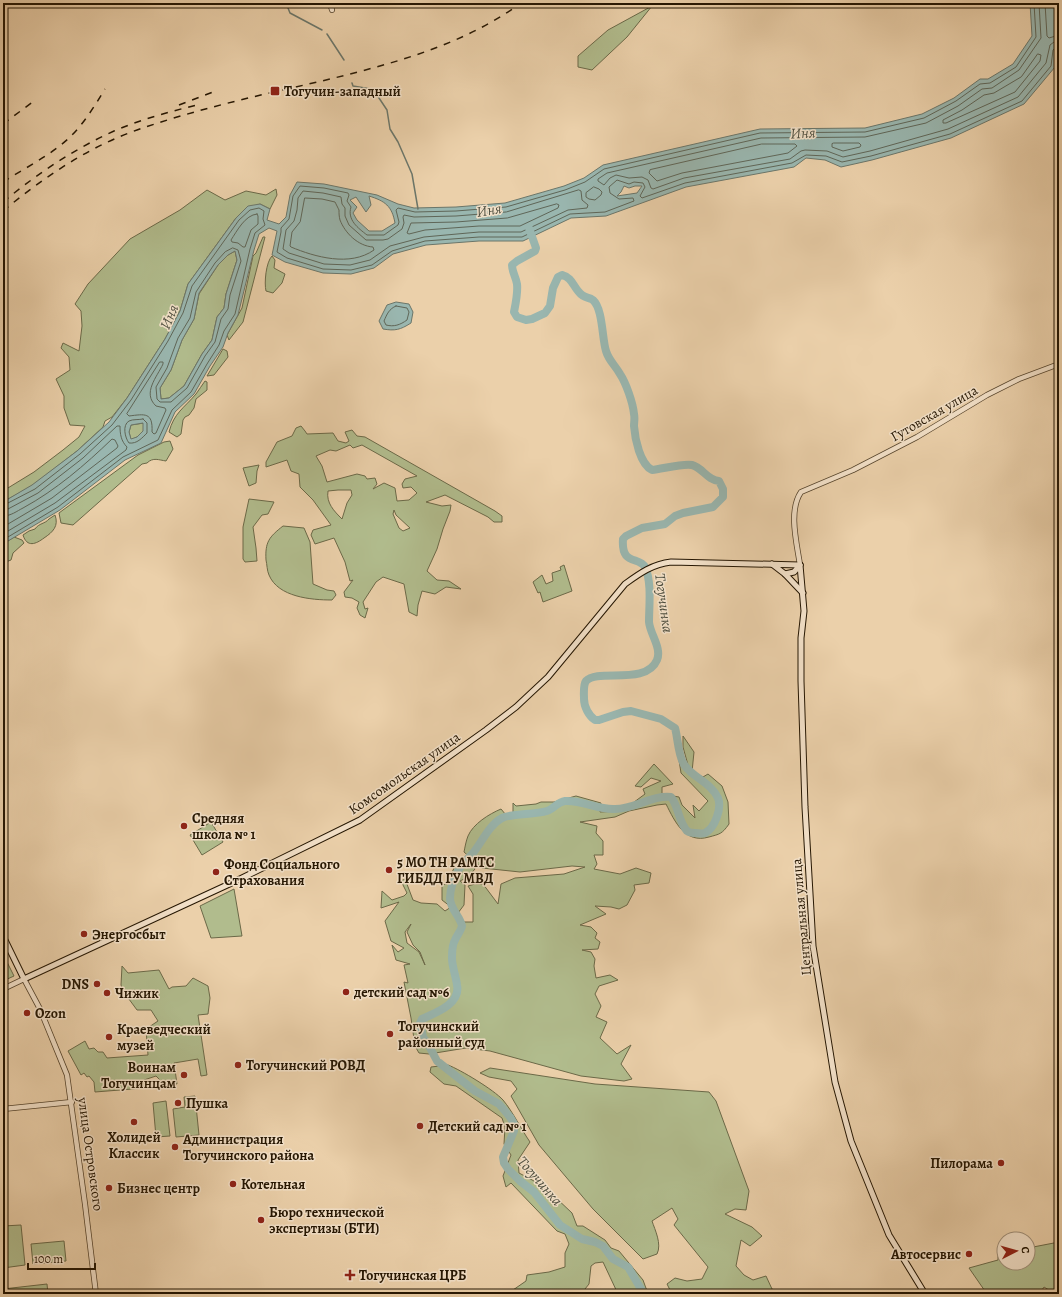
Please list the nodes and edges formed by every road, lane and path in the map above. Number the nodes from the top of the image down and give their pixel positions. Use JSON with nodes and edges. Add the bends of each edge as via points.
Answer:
{"nodes":[{"id":1,"x":330,"y":3,"type":"edge"},
{"id":2,"x":332,"y":10,"type":"dead end"},
{"id":3,"x":1059,"y":364,"type":"edge"},
{"id":4,"x":771,"y":564,"type":"junction"},
{"id":5,"x":800,"y":565,"type":"junction"},
{"id":6,"x":785,"y":574,"type":"junction"},
{"id":7,"x":803,"y":593,"type":"junction"},
{"id":8,"x":3,"y":936,"type":"edge"},
{"id":9,"x":24,"y":979,"type":"junction"},
{"id":10,"x":3,"y":989,"type":"edge"},
{"id":11,"x":72,"y":1102,"type":"junction"},
{"id":12,"x":3,"y":1109,"type":"edge"},
{"id":13,"x":96,"y":1294,"type":"edge"},
{"id":14,"x":925,"y":1294,"type":"edge"}],
"edges":[{"from":1,"to":2,"type":"street"},
{"from":3,"to":5,"type":"street","name":"Гутовская улица","via":[[1006,385],[917,437],[853,470],[801,492],[794,507]]},
{"from":4,"to":5,"type":"main road","name":"Комсомольская улица"},
{"from":4,"to":6,"type":"main road"},
{"from":4,"to":9,"type":"main road","name":"Комсомольская улица","via":[[671,562],[655,565],[640,573],[625,584],[548,677],[521,703],[360,820],[232,883]]},
{"from":5,"to":6,"type":"main road","via":[[794,572]]},
{"from":5,"to":7,"type":"main road","name":"Центральная улица"},
{"from":6,"to":7,"type":"main road"},
{"from":7,"to":14,"type":"main road","name":"Центральная улица","via":[[801,681],[813,946],[835,1082],[851,1141],[889,1235]]},
{"from":8,"to":9,"type":"main road","name":"улица Островского"},
{"from":9,"to":10,"type":"street","name":"Комсомольская улица"},
{"from":9,"to":11,"type":"street","name":"улица Островского","via":[[62,1060]]},
{"from":11,"to":12,"type":"street"},
{"from":11,"to":13,"type":"street","name":"улица Островского"}]}
